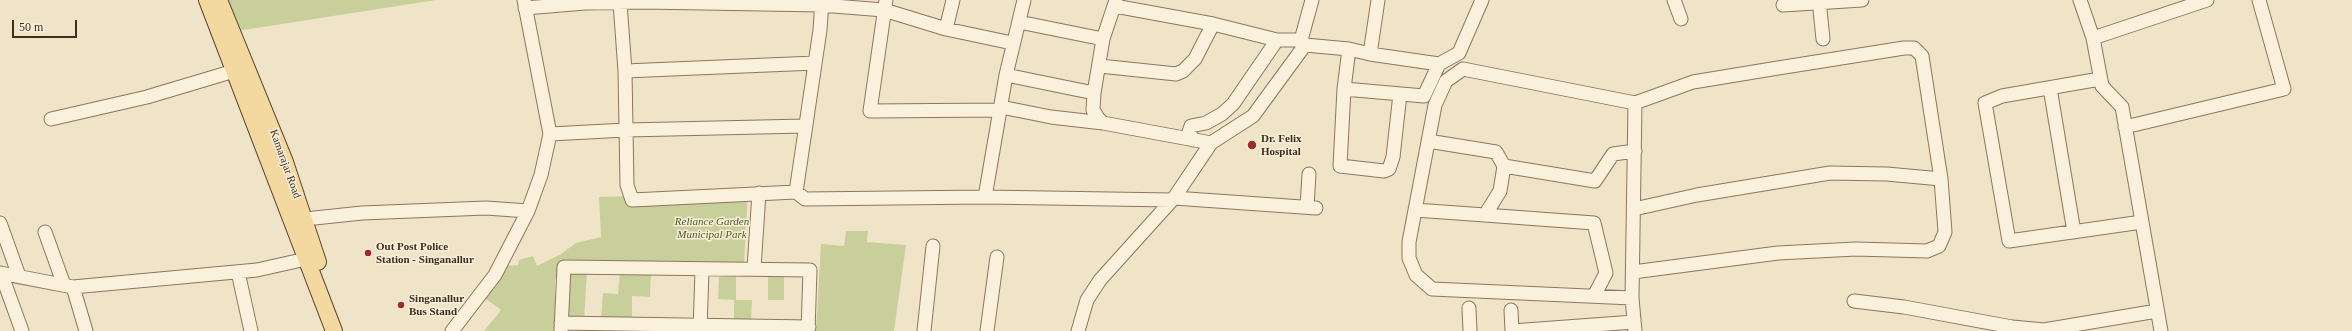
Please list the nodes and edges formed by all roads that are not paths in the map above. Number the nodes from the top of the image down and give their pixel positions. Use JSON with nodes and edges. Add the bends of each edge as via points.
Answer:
{"nodes":[{"id":1,"x":207,"y":0,"type":"edge"},
{"id":2,"x":219,"y":0,"type":"edge"},
{"id":3,"x":953,"y":0,"type":"edge"},
{"id":4,"x":1024,"y":0,"type":"edge"},
{"id":5,"x":1312,"y":0,"type":"edge"},
{"id":6,"x":1378,"y":0,"type":"edge"},
{"id":7,"x":1482,"y":0,"type":"edge"},
{"id":8,"x":1674,"y":0,"type":"edge"},
{"id":9,"x":1862,"y":0,"type":"edge"},
{"id":10,"x":2080,"y":0,"type":"edge"},
{"id":11,"x":2207,"y":0,"type":"edge"},
{"id":12,"x":2259,"y":0,"type":"edge"},
{"id":13,"x":585,"y":1,"type":"edge"},
{"id":14,"x":644,"y":1,"type":"edge"},
{"id":15,"x":822,"y":2,"type":"edge"},
{"id":16,"x":1820,"y":2,"type":"edge"},
{"id":17,"x":620,"y":3,"type":"junction"},
{"id":18,"x":1115,"y":3,"type":"edge"},
{"id":19,"x":525,"y":4,"type":"edge"},
{"id":20,"x":885,"y":5,"type":"edge"},
{"id":21,"x":1783,"y":5,"type":"dead end"},
{"id":22,"x":1681,"y":19,"type":"dead end"},
{"id":23,"x":1019,"y":22,"type":"junction"},
{"id":24,"x":1213,"y":24,"type":"junction"},
{"id":25,"x":946,"y":29,"type":"junction"},
{"id":26,"x":2093,"y":38,"type":"junction"},
{"id":27,"x":1103,"y":39,"type":"junction"},
{"id":28,"x":1823,"y":39,"type":"dead end"},
{"id":29,"x":1277,"y":40,"type":"junction"},
{"id":30,"x":1012,"y":43,"type":"junction"},
{"id":31,"x":1349,"y":49,"type":"junction"},
{"id":32,"x":1370,"y":54,"type":"junction"},
{"id":33,"x":815,"y":63,"type":"junction"},
{"id":34,"x":1439,"y":64,"type":"junction"},
{"id":35,"x":1100,"y":66,"type":"junction"},
{"id":36,"x":234,"y":71,"type":"junction"},
{"id":37,"x":625,"y":71,"type":"junction"},
{"id":38,"x":1006,"y":75,"type":"junction"},
{"id":39,"x":2100,"y":79,"type":"junction"},
{"id":40,"x":2050,"y":88,"type":"junction"},
{"id":41,"x":1344,"y":89,"type":"junction"},
{"id":42,"x":1094,"y":93,"type":"junction"},
{"id":43,"x":1400,"y":94,"type":"junction"},
{"id":44,"x":1635,"y":103,"type":"junction"},
{"id":45,"x":1000,"y":108,"type":"junction"},
{"id":46,"x":51,"y":119,"type":"dead end"},
{"id":47,"x":1103,"y":123,"type":"junction"},
{"id":48,"x":805,"y":126,"type":"junction"},
{"id":49,"x":2125,"y":127,"type":"junction"},
{"id":50,"x":626,"y":130,"type":"junction"},
{"id":51,"x":550,"y":134,"type":"junction"},
{"id":52,"x":1193,"y":140,"type":"junction"},
{"id":53,"x":1428,"y":141,"type":"junction"},
{"id":54,"x":1211,"y":143,"type":"junction"},
{"id":55,"x":1635,"y":151,"type":"junction"},
{"id":56,"x":1504,"y":166,"type":"junction"},
{"id":57,"x":1309,"y":174,"type":"dead end"},
{"id":58,"x":1941,"y":178,"type":"junction"},
{"id":59,"x":796,"y":192,"type":"junction"},
{"id":60,"x":759,"y":193,"type":"junction"},
{"id":61,"x":985,"y":197,"type":"junction"},
{"id":62,"x":1173,"y":199,"type":"junction"},
{"id":63,"x":1634,"y":209,"type":"junction"},
{"id":64,"x":1415,"y":210,"type":"junction"},
{"id":65,"x":528,"y":211,"type":"junction"},
{"id":66,"x":1485,"y":215,"type":"junction"},
{"id":67,"x":305,"y":219,"type":"junction"},
{"id":68,"x":2142,"y":222,"type":"junction"},
{"id":69,"x":0,"y":223,"type":"edge"},
{"id":70,"x":45,"y":232,"type":"dead end"},
{"id":71,"x":2074,"y":232,"type":"junction"},
{"id":72,"x":933,"y":246,"type":"dead end"},
{"id":73,"x":997,"y":257,"type":"dead end"},
{"id":74,"x":306,"y":259,"type":"junction"},
{"id":75,"x":754,"y":268,"type":"junction"},
{"id":76,"x":702,"y":270,"type":"junction"},
{"id":77,"x":238,"y":272,"type":"junction"},
{"id":78,"x":1633,"y":272,"type":"junction"},
{"id":79,"x":0,"y":273,"type":"edge"},
{"id":80,"x":19,"y":276,"type":"junction"},
{"id":81,"x":68,"y":286,"type":"junction"},
{"id":82,"x":1594,"y":296,"type":"junction"},
{"id":83,"x":1632,"y":298,"type":"junction"},
{"id":84,"x":1854,"y":301,"type":"dead end"},
{"id":85,"x":1470,"y":308,"type":"dead end"},
{"id":86,"x":1511,"y":310,"type":"dead end"},
{"id":87,"x":2157,"y":311,"type":"junction"},
{"id":88,"x":561,"y":327,"type":"edge"},
{"id":89,"x":1635,"y":327,"type":"edge"},
{"id":90,"x":700,"y":328,"type":"edge"},
{"id":91,"x":809,"y":329,"type":"edge"},
{"id":92,"x":22,"y":331,"type":"edge"},
{"id":93,"x":86,"y":331,"type":"edge"},
{"id":94,"x":251,"y":331,"type":"edge"},
{"id":95,"x":334,"y":331,"type":"edge"},
{"id":96,"x":344,"y":331,"type":"edge"},
{"id":97,"x":452,"y":331,"type":"edge"},
{"id":98,"x":924,"y":331,"type":"edge"},
{"id":99,"x":986,"y":331,"type":"edge"},
{"id":100,"x":1078,"y":331,"type":"edge"},
{"id":101,"x":1470,"y":331,"type":"edge"},
{"id":102,"x":1512,"y":331,"type":"edge"},
{"id":103,"x":2161,"y":331,"type":"edge"}],
"edges":[{"from":1,"to":36,"type":"main road"},
{"from":2,"to":67,"type":"main road","name":"Kamarajar Road","via":[[285,162]]},
{"from":3,"to":25,"type":"street"},
{"from":4,"to":23,"type":"street"},
{"from":5,"to":29,"type":"street","via":[[1301,40]]},
{"from":6,"to":32,"type":"street"},
{"from":7,"to":34,"type":"street","via":[[1459,53]]},
{"from":8,"to":22,"type":"street"},
{"from":9,"to":16,"type":"street"},
{"from":10,"to":26,"type":"street"},
{"from":11,"to":26,"type":"street"},
{"from":12,"to":49,"type":"street","via":[[2284,89]]},
{"from":13,"to":17,"type":"street"},
{"from":13,"to":19,"type":"street"},
{"from":14,"to":15,"type":"street"},
{"from":14,"to":17,"type":"street"},
{"from":15,"to":20,"type":"street"},
{"from":15,"to":33,"type":"street"},
{"from":16,"to":21,"type":"street"},
{"from":16,"to":28,"type":"street"},
{"from":17,"to":37,"type":"street"},
{"from":18,"to":24,"type":"street"},
{"from":18,"to":27,"type":"street"},
{"from":19,"to":51,"type":"street"},
{"from":20,"to":25,"type":"street"},
{"from":20,"to":45,"type":"street","via":[[870,112]]},
{"from":23,"to":27,"type":"street"},
{"from":23,"to":30,"type":"street"},
{"from":24,"to":29,"type":"street"},
{"from":24,"to":35,"type":"street","via":[[1195,59],[1176,74]]},
{"from":25,"to":30,"type":"street"},
{"from":26,"to":39,"type":"street"},
{"from":27,"to":35,"type":"street"},
{"from":29,"to":52,"type":"street","via":[[1233,104],[1206,123],[1191,126],[1189,132]]},
{"from":30,"to":38,"type":"street"},
{"from":31,"to":32,"type":"street"},
{"from":31,"to":41,"type":"street"},
{"from":31,"to":54,"type":"street","via":[[1305,45],[1253,116]]},
{"from":32,"to":34,"type":"street"},
{"from":33,"to":37,"type":"street"},
{"from":33,"to":48,"type":"street"},
{"from":34,"to":43,"type":"street","via":[[1424,96]]},
{"from":35,"to":42,"type":"street"},
{"from":36,"to":46,"type":"street","via":[[146,97]]},
{"from":36,"to":74,"type":"main road"},
{"from":37,"to":50,"type":"street"},
{"from":38,"to":42,"type":"street"},
{"from":38,"to":45,"type":"street"},
{"from":39,"to":40,"type":"street"},
{"from":39,"to":49,"type":"street","via":[[2102,86],[2122,107]]},
{"from":40,"to":71,"type":"street"},
{"from":40,"to":71,"type":"street","via":[[2002,96],[1985,103],[2009,241]]},
{"from":41,"to":43,"type":"street"},
{"from":41,"to":43,"type":"street","via":[[1339,162],[1344,168],[1384,171],[1389,169],[1393,157]]},
{"from":42,"to":47,"type":"street","via":[[1094,110]]},
{"from":44,"to":53,"type":"street","via":[[1463,69],[1446,81],[1435,105]]},
{"from":44,"to":55,"type":"street"},
{"from":44,"to":58,"type":"street","via":[[1693,82],[1914,48],[1922,56]]},
{"from":45,"to":47,"type":"street"},
{"from":45,"to":61,"type":"street"},
{"from":47,"to":52,"type":"street"},
{"from":48,"to":50,"type":"street"},
{"from":48,"to":59,"type":"street"},
{"from":49,"to":68,"type":"street"},
{"from":50,"to":51,"type":"street"},
{"from":50,"to":60,"type":"street","via":[[627,185],[632,200]]},
{"from":51,"to":65,"type":"street","via":[[541,174]]},
{"from":52,"to":54,"type":"street"},
{"from":53,"to":56,"type":"street","via":[[1496,152]]},
{"from":53,"to":64,"type":"street"},
{"from":54,"to":62,"type":"street"},
{"from":55,"to":56,"type":"street","via":[[1614,154],[1595,181]]},
{"from":55,"to":63,"type":"street"},
{"from":56,"to":66,"type":"street","via":[[1500,191]]},
{"from":57,"to":62,"type":"street","via":[[1312,207]]},
{"from":58,"to":63,"type":"street","via":[[1830,173],[1697,195]]},
{"from":58,"to":78,"type":"street","via":[[1945,232],[1939,246],[1927,251],[1856,249],[1778,253]]},
{"from":59,"to":60,"type":"street"},
{"from":59,"to":61,"type":"street","via":[[805,199]]},
{"from":60,"to":75,"type":"street"},
{"from":61,"to":62,"type":"street"},
{"from":62,"to":100,"type":"street","via":[[1100,280],[1087,300]]},
{"from":63,"to":78,"type":"street"},
{"from":64,"to":66,"type":"street"},
{"from":64,"to":82,"type":"street","via":[[1409,258],[1416,275],[1432,289]]},
{"from":65,"to":67,"type":"street","via":[[486,208],[362,213]]},
{"from":65,"to":97,"type":"street","via":[[495,275]]},
{"from":66,"to":82,"type":"street","via":[[1594,223],[1606,273]]},
{"from":67,"to":96,"type":"main road","name":"Kamarajar Road","via":[[316,259]]},
{"from":68,"to":71,"type":"street"},
{"from":68,"to":87,"type":"street"},
{"from":69,"to":80,"type":"street"},
{"from":70,"to":81,"type":"street"},
{"from":72,"to":98,"type":"street"},
{"from":73,"to":99,"type":"street"},
{"from":74,"to":77,"type":"street"},
{"from":74,"to":95,"type":"main road"},
{"from":75,"to":76,"type":"street"},
{"from":75,"to":91,"type":"street","via":[[810,270]]},
{"from":76,"to":88,"type":"street","via":[[564,267]]},
{"from":76,"to":90,"type":"street"},
{"from":77,"to":81,"type":"street"},
{"from":77,"to":94,"type":"street"},
{"from":78,"to":83,"type":"street"},
{"from":79,"to":80,"type":"street"},
{"from":79,"to":92,"type":"street"},
{"from":80,"to":81,"type":"street"},
{"from":81,"to":93,"type":"street"},
{"from":82,"to":83,"type":"street"},
{"from":83,"to":89,"type":"street"},
{"from":84,"to":87,"type":"street","via":[[1904,306],[2012,327],[2044,330]]},
{"from":85,"to":101,"type":"street"},
{"from":86,"to":102,"type":"street"},
{"from":87,"to":103,"type":"street"},
{"from":88,"to":90,"type":"street"},
{"from":89,"to":102,"type":"street"},
{"from":90,"to":91,"type":"street"}]}
